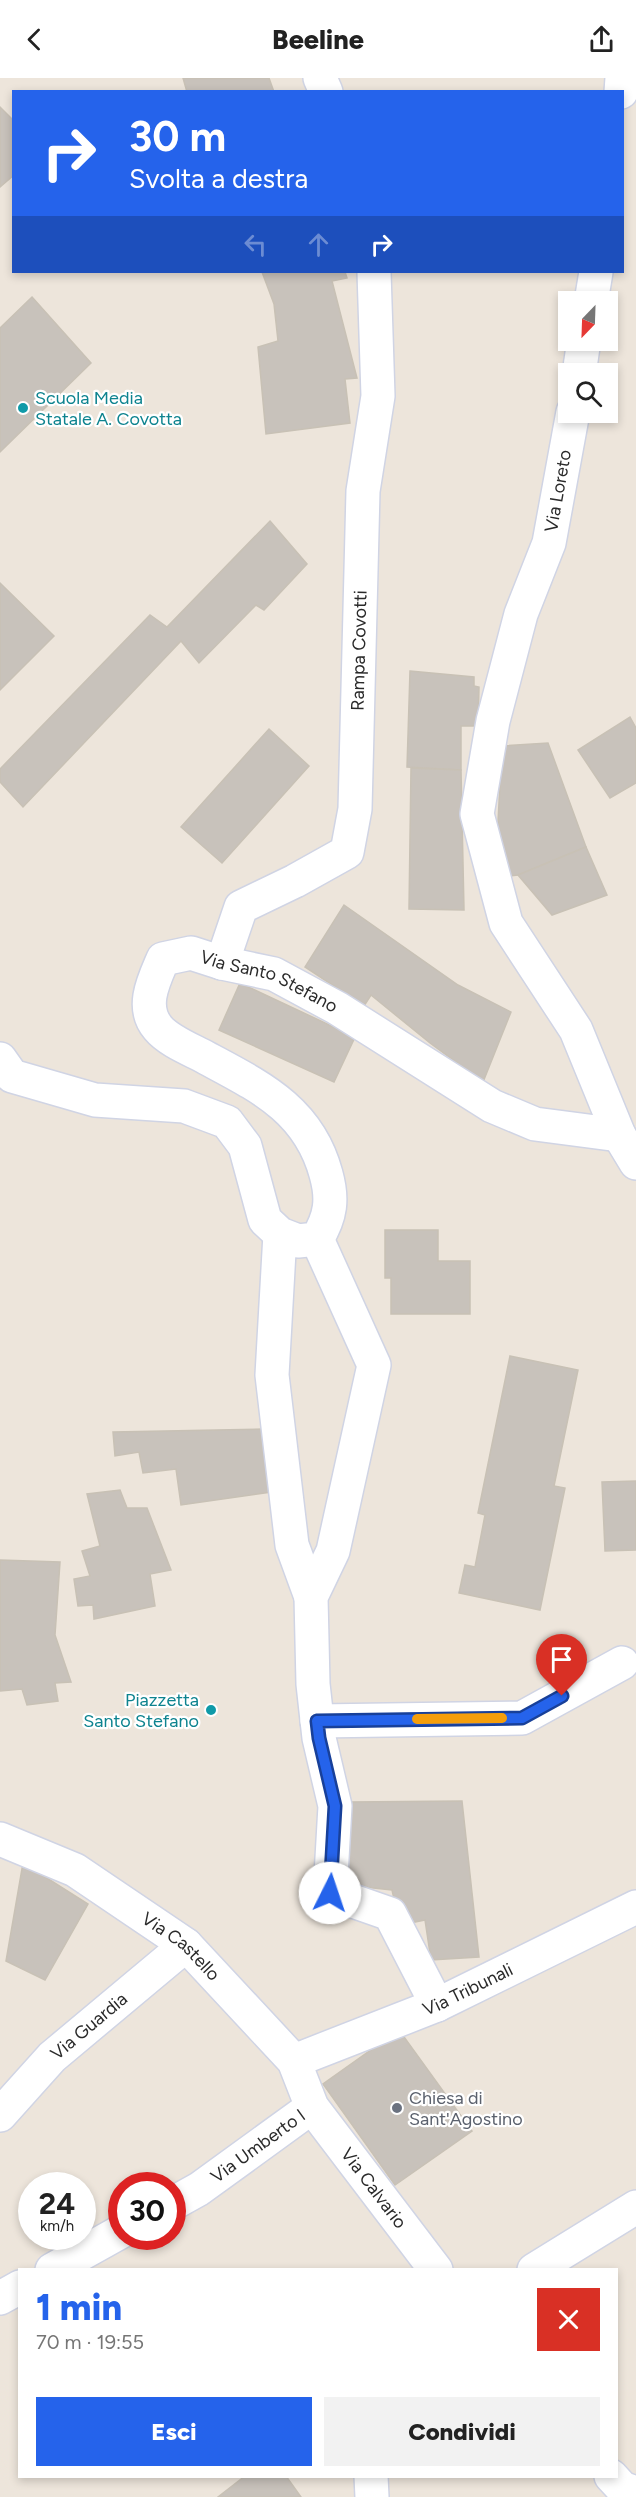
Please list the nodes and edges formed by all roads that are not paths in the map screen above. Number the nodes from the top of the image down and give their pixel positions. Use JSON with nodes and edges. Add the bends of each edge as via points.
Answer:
{"nodes":[{"id":1,"x":374,"y":273,"type":"edge"},
{"id":2,"x":596,"y":273,"type":"edge"},
{"id":3,"x":593,"y":291,"type":"edge"},
{"id":4,"x":571,"y":423,"type":"edge"},
{"id":5,"x":222,"y":963,"type":"junction"},
{"id":6,"x":0,"y":1059,"type":"edge"},
{"id":7,"x":619,"y":1135,"type":"junction"},
{"id":8,"x":636,"y":1162,"type":"edge"},
{"id":9,"x":280,"y":1234,"type":"junction"},
{"id":10,"x":317,"y":1239,"type":"junction"},
{"id":11,"x":311,"y":1597,"type":"junction"},
{"id":12,"x":622,"y":1663,"type":"dead end"},
{"id":13,"x":317,"y":1721,"type":"junction"},
{"id":14,"x":0,"y":1839,"type":"edge"},
{"id":15,"x":636,"y":1907,"type":"edge"},
{"id":16,"x":186,"y":1945,"type":"junction"},
{"id":17,"x":437,"y":2005,"type":"junction"},
{"id":18,"x":294,"y":2061,"type":"junction"},
{"id":19,"x":312,"y":2107,"type":"junction"},
{"id":20,"x":0,"y":2115,"type":"edge"},
{"id":21,"x":186,"y":2196,"type":"edge"},
{"id":22,"x":636,"y":2207,"type":"edge"},
{"id":23,"x":108,"y":2239,"type":"edge"},
{"id":24,"x":56,"y":2268,"type":"edge"},
{"id":25,"x":434,"y":2268,"type":"edge"},
{"id":26,"x":537,"y":2268,"type":"edge"},
{"id":27,"x":18,"y":2288,"type":"edge"},
{"id":28,"x":0,"y":2298,"type":"edge"},
{"id":29,"x":371,"y":2478,"type":"edge"},
{"id":30,"x":613,"y":2478,"type":"edge"},
{"id":31,"x":636,"y":2493,"type":"edge"},
{"id":32,"x":372,"y":2497,"type":"edge"}],
"edges":[{"from":1,"to":5,"type":"street","name":"Rampa Covotti","via":[[378,396],[363,491],[355,809],[347,852],[241,907]]},
{"from":2,"to":3,"type":"street"},
{"from":4,"to":7,"type":"street","name":"Via Loreto","via":[[549,543],[521,614],[493,721],[477,814],[506,923],[576,1030]]},
{"from":5,"to":7,"type":"street","name":"Via Santo Stefano","via":[[274,974],[337,1008],[492,1106],[535,1124]]},
{"from":5,"to":10,"type":"street","name":"Via Santo Stefano","via":[[191,953],[163,959],[148,1003],[157,1028],[256,1083],[305,1129],[319,1150],[330,1189],[328,1221]]},
{"from":6,"to":9,"type":"street","via":[[12,1076],[95,1100],[184,1106],[227,1122],[245,1146],[265,1220]]},
{"from":7,"to":8,"type":"street"},
{"from":9,"to":10,"type":"street","via":[[298,1241]]},
{"from":9,"to":11,"type":"street","via":[[272,1375],[292,1545]]},
{"from":10,"to":11,"type":"street","via":[[374,1365],[333,1551]]},
{"from":11,"to":13,"type":"street"},
{"from":12,"to":13,"type":"street","via":[[522,1718]]},
{"from":13,"to":17,"type":"street","via":[[335,1806],[330,1893],[390,1914]]},
{"from":14,"to":16,"type":"street","name":"Via Castello","via":[[75,1869]]},
{"from":15,"to":17,"type":"street","name":"Via Tribunali"},
{"from":16,"to":18,"type":"street","name":"Via Castello"},
{"from":16,"to":20,"type":"street","name":"Via Guardia","via":[[52,2057]]},
{"from":17,"to":18,"type":"street","name":"Via Tribunali"},
{"from":18,"to":19,"type":"street","name":"Via Castello"},
{"from":19,"to":21,"type":"street","name":"Via Umberto I"},
{"from":19,"to":25,"type":"street","name":"Via Calvario"},
{"from":22,"to":26,"type":"street"},
{"from":23,"to":24,"type":"street"},
{"from":27,"to":28,"type":"street"},
{"from":29,"to":32,"type":"street"},
{"from":30,"to":31,"type":"street","via":[[622,2488]]}]}
